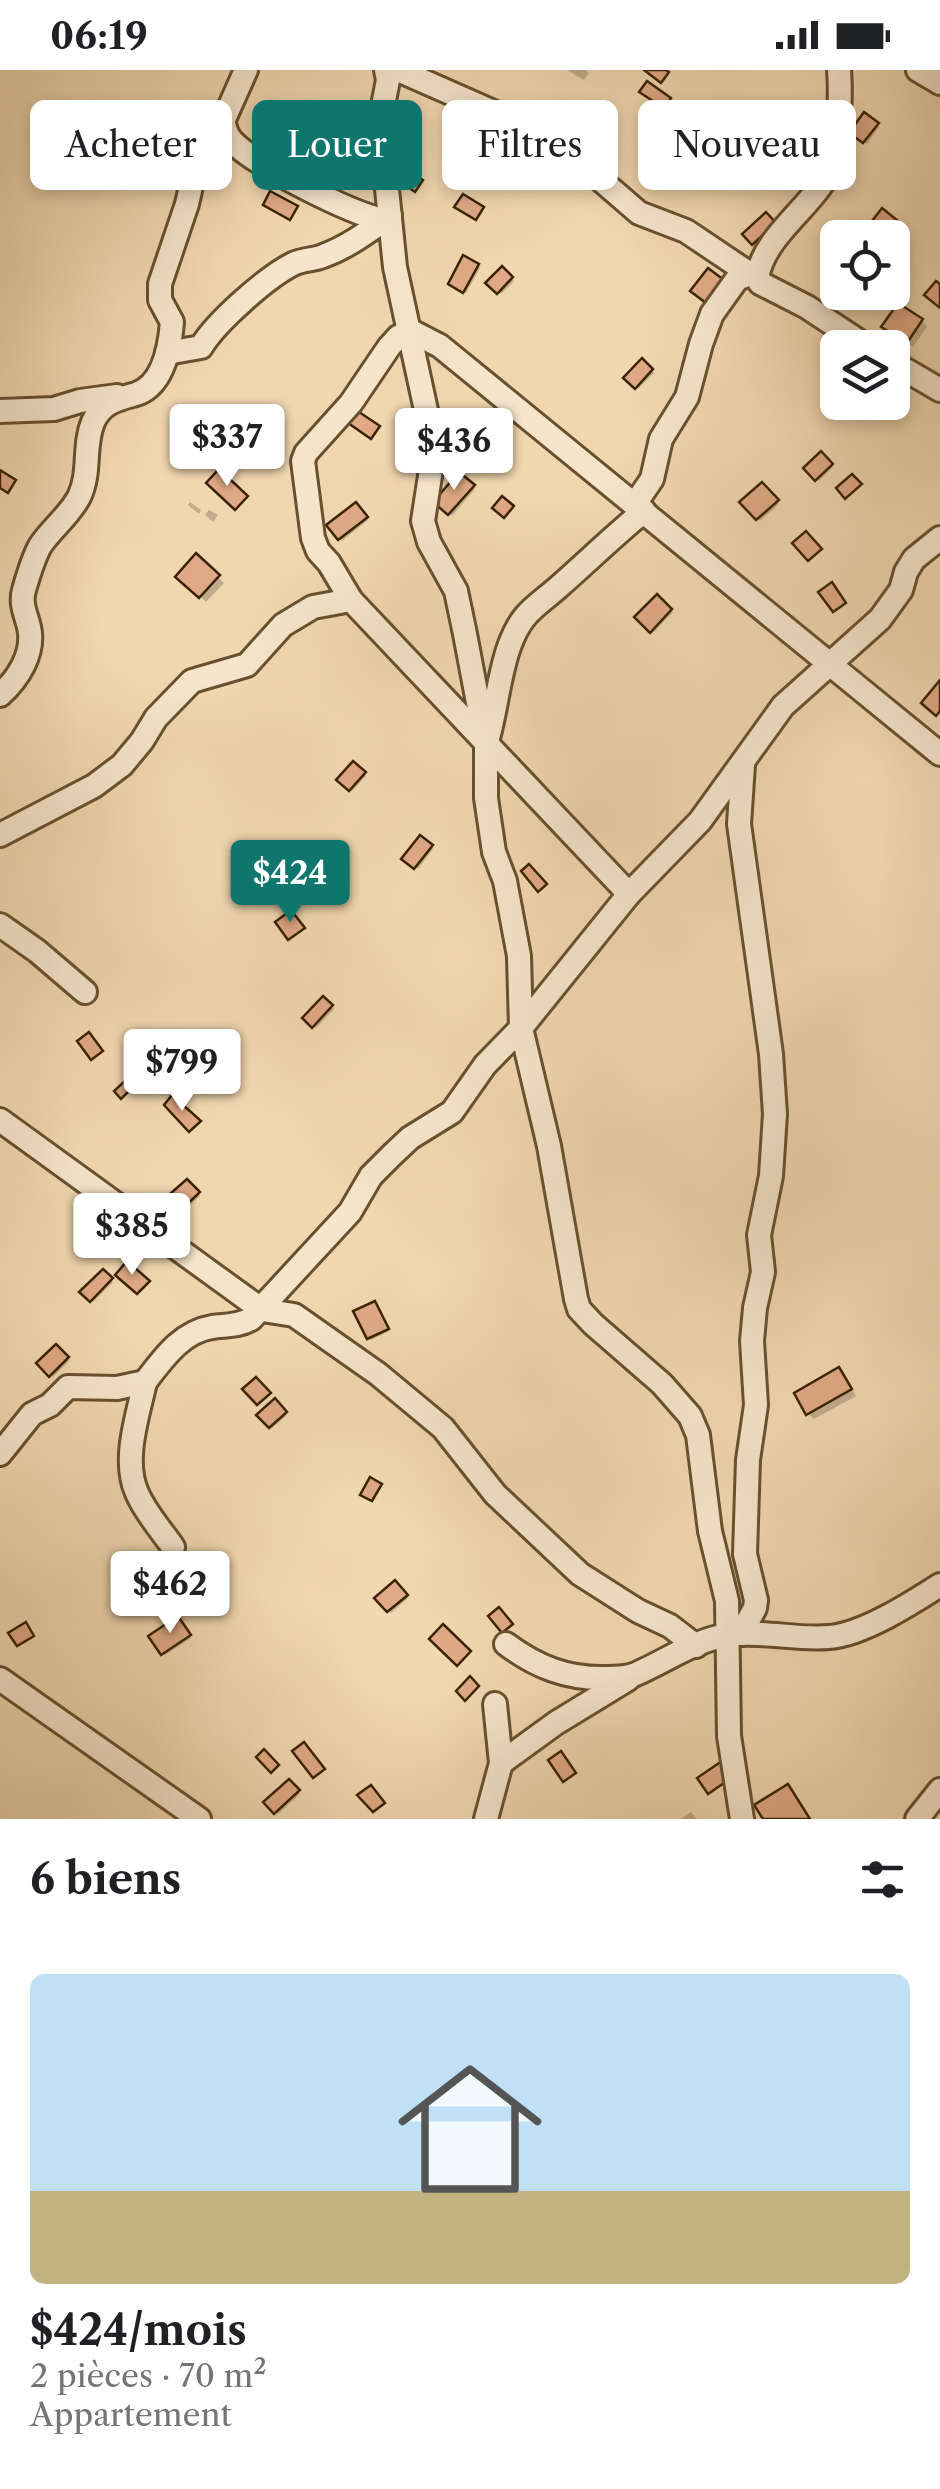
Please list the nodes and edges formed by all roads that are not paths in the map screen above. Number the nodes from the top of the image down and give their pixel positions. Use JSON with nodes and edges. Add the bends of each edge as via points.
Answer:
{"nodes":[{"id":1,"x":246,"y":70,"type":"edge"},
{"id":2,"x":386,"y":70,"type":"edge"},
{"id":3,"x":398,"y":70,"type":"edge"},
{"id":4,"x":839,"y":70,"type":"edge"},
{"id":5,"x":918,"y":70,"type":"edge"},
{"id":6,"x":940,"y":83,"type":"edge"},
{"id":7,"x":232,"y":100,"type":"edge"},
{"id":8,"x":232,"y":142,"type":"edge"},
{"id":9,"x":190,"y":190,"type":"edge"},
{"id":10,"x":387,"y":218,"type":"junction"},
{"id":11,"x":754,"y":273,"type":"junction"},
{"id":12,"x":842,"y":330,"type":"edge"},
{"id":13,"x":411,"y":331,"type":"junction"},
{"id":14,"x":167,"y":353,"type":"junction"},
{"id":15,"x":910,"y":372,"type":"edge"},
{"id":16,"x":940,"y":390,"type":"edge"},
{"id":17,"x":121,"y":396,"type":"junction"},
{"id":18,"x":0,"y":410,"type":"edge"},
{"id":19,"x":639,"y":507,"type":"junction"},
{"id":20,"x":940,"y":538,"type":"edge"},
{"id":21,"x":351,"y":600,"type":"junction"},
{"id":22,"x":829,"y":664,"type":"junction"},
{"id":23,"x":0,"y":695,"type":"edge"},
{"id":24,"x":486,"y":745,"type":"junction"},
{"id":25,"x":940,"y":754,"type":"edge"},
{"id":26,"x":743,"y":765,"type":"junction"},
{"id":27,"x":0,"y":835,"type":"edge"},
{"id":28,"x":629,"y":894,"type":"junction"},
{"id":29,"x":0,"y":925,"type":"edge"},
{"id":30,"x":85,"y":992,"type":"dead end"},
{"id":31,"x":521,"y":1028,"type":"junction"},
{"id":32,"x":0,"y":1120,"type":"edge"},
{"id":33,"x":262,"y":1310,"type":"junction"},
{"id":34,"x":145,"y":1382,"type":"junction"},
{"id":35,"x":0,"y":1454,"type":"edge"},
{"id":36,"x":173,"y":1547,"type":"dead end"},
{"id":37,"x":940,"y":1586,"type":"edge"},
{"id":38,"x":733,"y":1634,"type":"junction"},
{"id":39,"x":506,"y":1644,"type":"dead end"},
{"id":40,"x":696,"y":1646,"type":"junction"},
{"id":41,"x":631,"y":1677,"type":"junction"},
{"id":42,"x":0,"y":1679,"type":"edge"},
{"id":43,"x":495,"y":1704,"type":"dead end"},
{"id":44,"x":501,"y":1763,"type":"junction"},
{"id":45,"x":940,"y":1790,"type":"edge"},
{"id":46,"x":199,"y":1819,"type":"edge"},
{"id":47,"x":486,"y":1819,"type":"edge"},
{"id":48,"x":742,"y":1819,"type":"edge"},
{"id":49,"x":917,"y":1819,"type":"edge"}],
"edges":[{"from":1,"to":7,"type":"street"},
{"from":2,"to":10,"type":"street","via":[[380,121]]},
{"from":3,"to":11,"type":"street","via":[[573,156],[639,212],[686,231]]},
{"from":4,"to":11,"type":"street","via":[[842,97],[830,170]]},
{"from":5,"to":6,"type":"street"},
{"from":8,"to":10,"type":"street","via":[[254,161],[352,211]]},
{"from":9,"to":14,"type":"street","via":[[160,284],[172,322]]},
{"from":10,"to":13,"type":"street"},
{"from":10,"to":14,"type":"street","via":[[337,250],[292,264],[231,311],[202,347]]},
{"from":11,"to":12,"type":"street","via":[[760,283]]},
{"from":11,"to":19,"type":"street","via":[[737,279],[712,314],[687,397],[661,440]]},
{"from":13,"to":19,"type":"street","via":[[440,346]]},
{"from":13,"to":21,"type":"street","via":[[389,347],[303,461],[313,538]]},
{"from":13,"to":24,"type":"street","via":[[432,438],[423,521],[456,591]]},
{"from":14,"to":17,"type":"street","via":[[151,384]]},
{"from":15,"to":16,"type":"street"},
{"from":17,"to":18,"type":"street","via":[[54,409]]},
{"from":17,"to":23,"type":"street","via":[[91,426],[78,499],[41,544],[22,595],[27,654]]},
{"from":19,"to":22,"type":"street"},
{"from":19,"to":24,"type":"street","via":[[520,623]]},
{"from":20,"to":22,"type":"street","via":[[914,559],[892,606]]},
{"from":21,"to":24,"type":"street"},
{"from":21,"to":27,"type":"street","via":[[313,606],[283,625],[247,664],[192,681],[122,765]]},
{"from":22,"to":25,"type":"street"},
{"from":22,"to":26,"type":"street","via":[[783,706]]},
{"from":24,"to":28,"type":"street"},
{"from":24,"to":31,"type":"street","via":[[492,839],[520,956]]},
{"from":26,"to":28,"type":"street"},
{"from":26,"to":38,"type":"street","via":[[739,824],[775,1114],[752,1342],[756,1405],[745,1554],[755,1608]]},
{"from":28,"to":31,"type":"street"},
{"from":29,"to":30,"type":"street"},
{"from":31,"to":33,"type":"street","via":[[452,1112],[410,1138],[372,1176],[350,1212]]},
{"from":31,"to":38,"type":"street","via":[[578,1309],[690,1416]]},
{"from":32,"to":33,"type":"street"},
{"from":33,"to":34,"type":"street","via":[[241,1325],[206,1328],[182,1340]]},
{"from":33,"to":40,"type":"street","via":[[294,1315],[378,1374],[443,1428],[495,1494],[580,1574]]},
{"from":34,"to":35,"type":"street","via":[[68,1387],[32,1414]]},
{"from":34,"to":36,"type":"street","via":[[131,1460],[134,1483]]},
{"from":37,"to":38,"type":"street","via":[[880,1620],[827,1638]]},
{"from":38,"to":40,"type":"street"},
{"from":38,"to":48,"type":"street","via":[[729,1736]]},
{"from":39,"to":41,"type":"street","via":[[532,1663],[576,1678]]},
{"from":40,"to":41,"type":"street"},
{"from":41,"to":44,"type":"street"},
{"from":42,"to":46,"type":"street"},
{"from":43,"to":44,"type":"street"},
{"from":44,"to":47,"type":"street"},
{"from":45,"to":49,"type":"street"}]}
